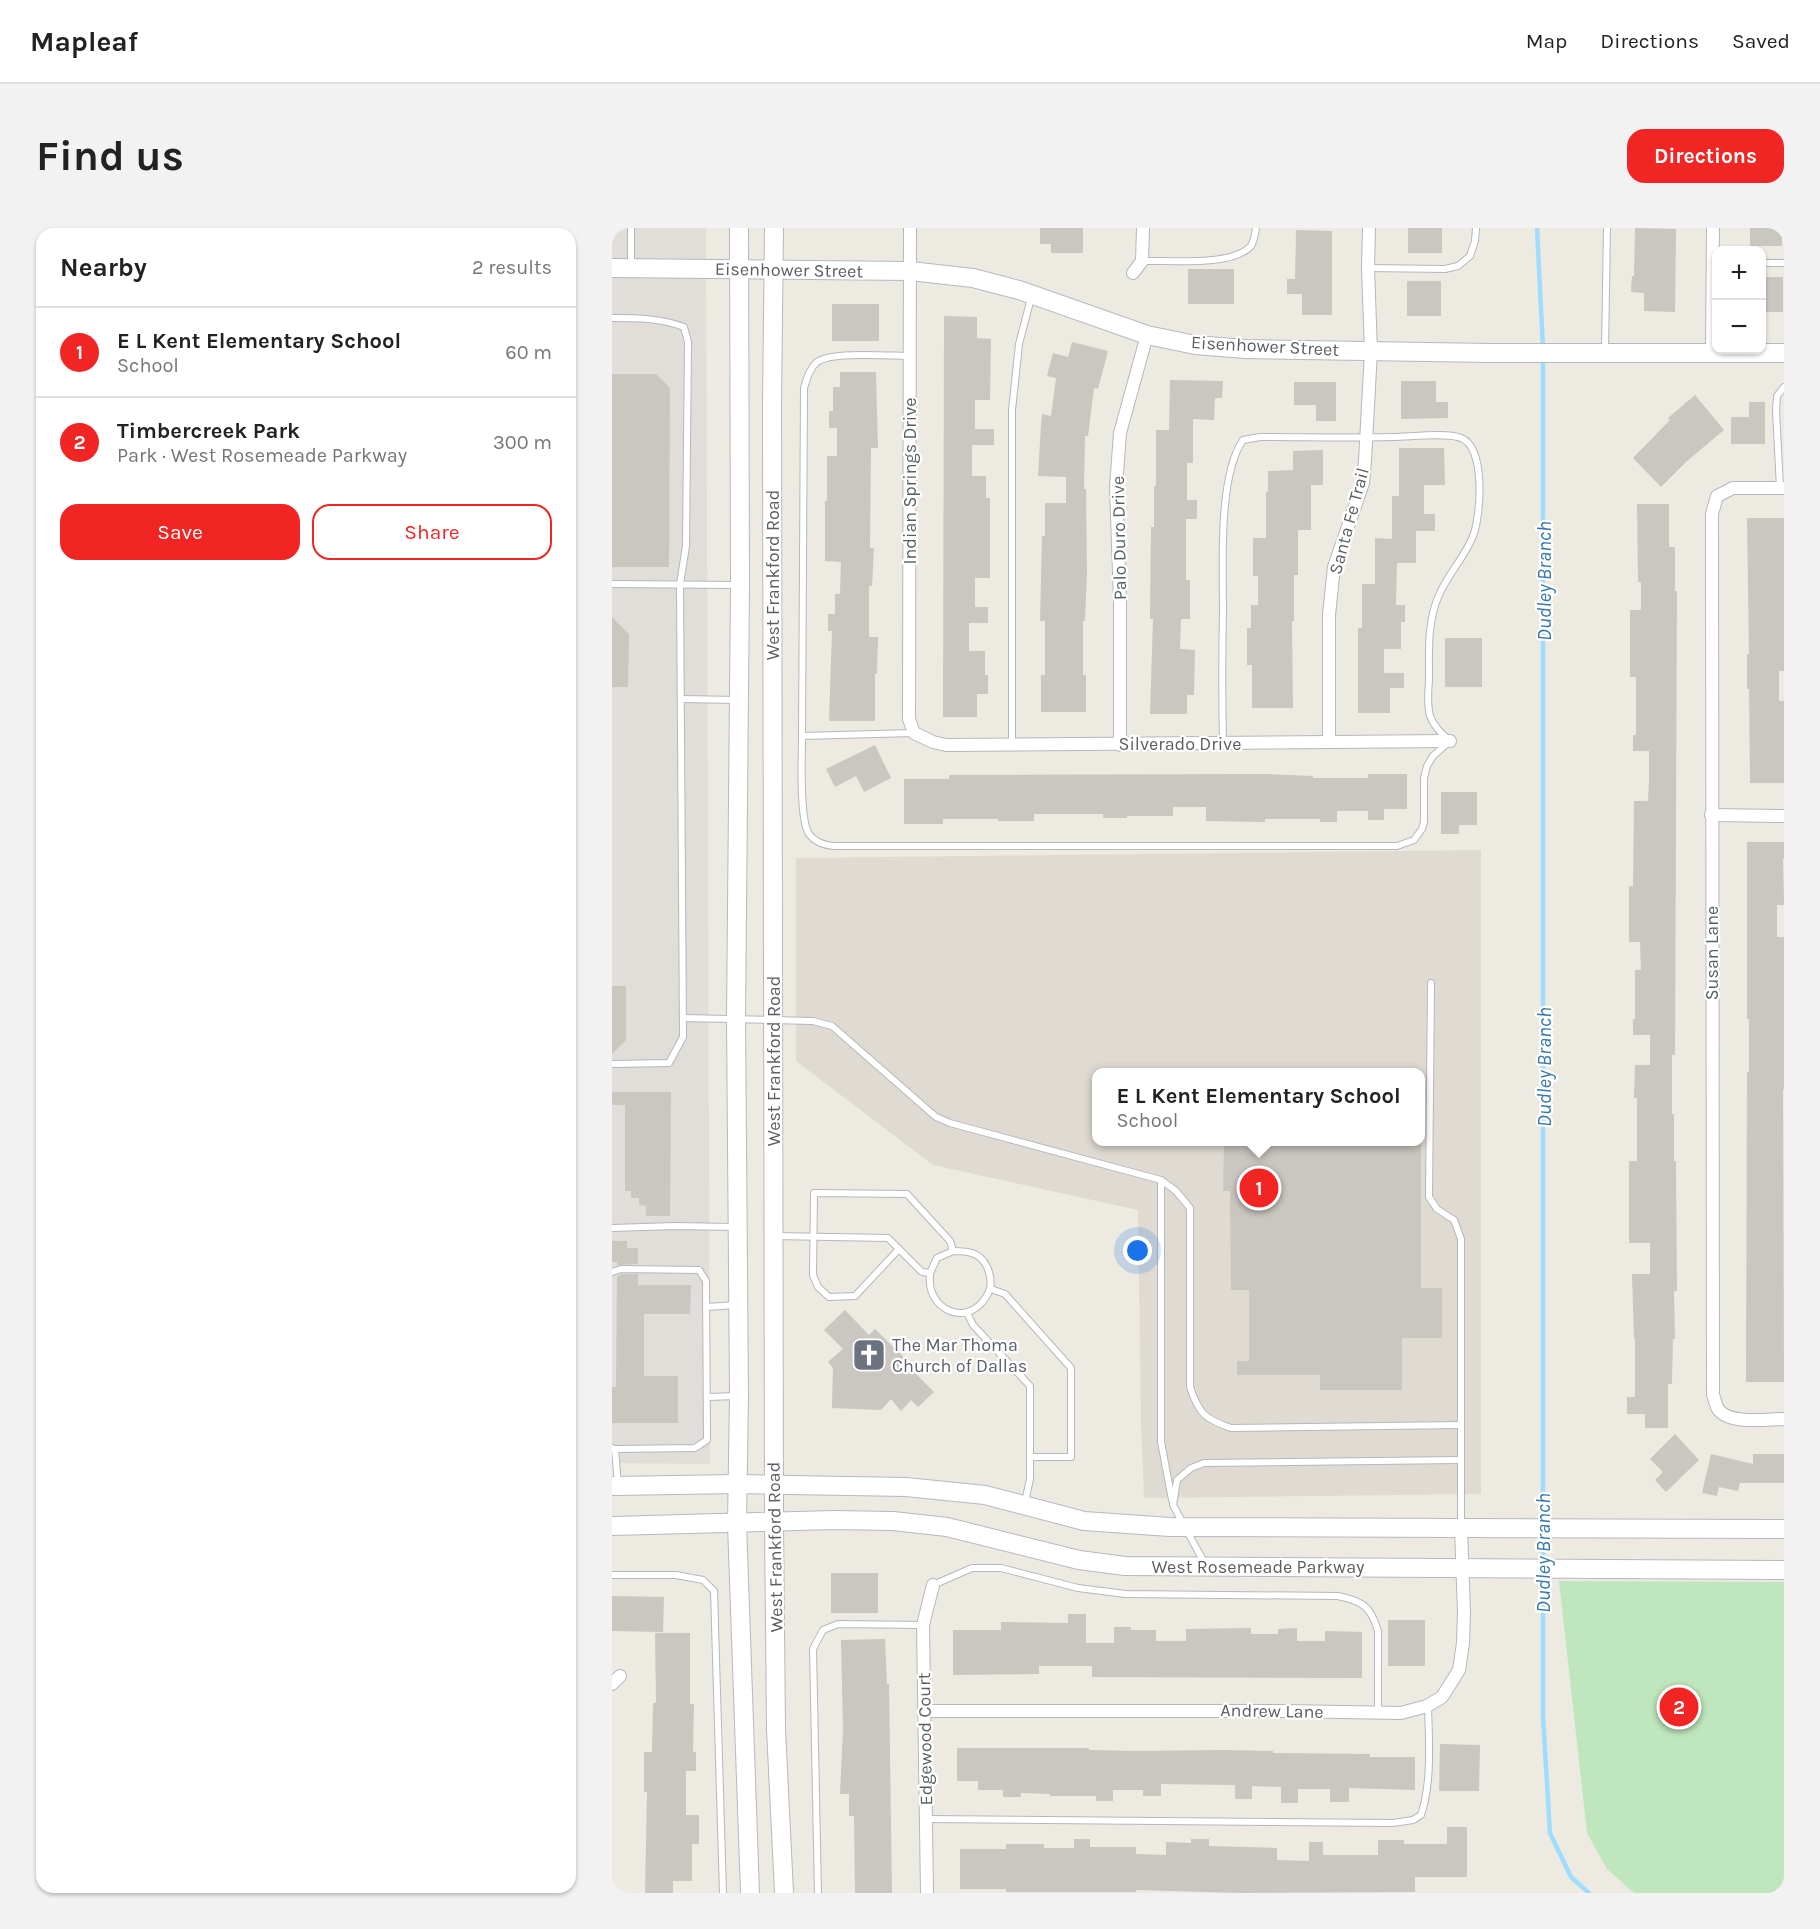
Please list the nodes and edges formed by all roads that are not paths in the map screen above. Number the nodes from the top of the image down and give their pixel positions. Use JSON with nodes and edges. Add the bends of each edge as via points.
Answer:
{"nodes":[{"id":1,"x":631,"y":228,"type":"edge"},
{"id":2,"x":739,"y":228,"type":"edge"},
{"id":3,"x":774,"y":228,"type":"edge"},
{"id":4,"x":910,"y":228,"type":"edge"},
{"id":5,"x":1143,"y":228,"type":"edge"},
{"id":6,"x":1256,"y":228,"type":"edge"},
{"id":7,"x":1369,"y":228,"type":"edge"},
{"id":8,"x":1476,"y":228,"type":"edge"},
{"id":9,"x":1607,"y":228,"type":"edge"},
{"id":10,"x":1713,"y":228,"type":"edge"},
{"id":11,"x":1714,"y":246,"type":"edge"},
{"id":12,"x":1142,"y":261,"type":"junction"},
{"id":13,"x":1766,"y":262,"type":"edge"},
{"id":14,"x":1784,"y":263,"type":"edge"},
{"id":15,"x":612,"y":268,"type":"edge"},
{"id":16,"x":631,"y":268,"type":"junction"},
{"id":17,"x":1368,"y":268,"type":"junction"},
{"id":18,"x":739,"y":269,"type":"junction"},
{"id":19,"x":775,"y":270,"type":"junction"},
{"id":20,"x":910,"y":271,"type":"junction"},
{"id":21,"x":1133,"y":273,"type":"dead end"},
{"id":22,"x":1032,"y":294,"type":"junction"},
{"id":23,"x":612,"y":318,"type":"edge"},
{"id":24,"x":1147,"y":334,"type":"junction"},
{"id":25,"x":1371,"y":351,"type":"junction"},
{"id":26,"x":1597,"y":352,"type":"junction"},
{"id":27,"x":1712,"y":353,"type":"edge"},
{"id":28,"x":1766,"y":353,"type":"edge"},
{"id":29,"x":1784,"y":353,"type":"edge"},
{"id":30,"x":911,"y":356,"type":"junction"},
{"id":31,"x":1784,"y":387,"type":"edge"},
{"id":32,"x":1366,"y":438,"type":"junction"},
{"id":33,"x":1782,"y":488,"type":"edge"},
{"id":34,"x":612,"y":584,"type":"edge"},
{"id":35,"x":680,"y":585,"type":"junction"},
{"id":36,"x":740,"y":585,"type":"junction"},
{"id":37,"x":681,"y":699,"type":"junction"},
{"id":38,"x":738,"y":700,"type":"junction"},
{"id":39,"x":914,"y":733,"type":"junction"},
{"id":40,"x":802,"y":736,"type":"junction"},
{"id":41,"x":1450,"y":741,"type":"junction"},
{"id":42,"x":1329,"y":742,"type":"junction"},
{"id":43,"x":1223,"y":744,"type":"junction"},
{"id":44,"x":1012,"y":745,"type":"junction"},
{"id":45,"x":1120,"y":745,"type":"junction"},
{"id":46,"x":1711,"y":815,"type":"junction"},
{"id":47,"x":1784,"y":816,"type":"edge"},
{"id":48,"x":1431,"y":983,"type":"dead end"},
{"id":49,"x":683,"y":1018,"type":"junction"},
{"id":50,"x":736,"y":1018,"type":"junction"},
{"id":51,"x":774,"y":1020,"type":"junction"},
{"id":52,"x":612,"y":1064,"type":"edge"},
{"id":53,"x":1161,"y":1180,"type":"junction"},
{"id":54,"x":737,"y":1227,"type":"junction"},
{"id":55,"x":612,"y":1228,"type":"edge"},
{"id":56,"x":774,"y":1236,"type":"junction"},
{"id":57,"x":813,"y":1237,"type":"junction"},
{"id":58,"x":899,"y":1249,"type":"junction"},
{"id":59,"x":953,"y":1251,"type":"junction"},
{"id":60,"x":612,"y":1272,"type":"edge"},
{"id":61,"x":930,"y":1273,"type":"junction"},
{"id":62,"x":991,"y":1289,"type":"junction"},
{"id":63,"x":738,"y":1305,"type":"junction"},
{"id":64,"x":706,"y":1307,"type":"junction"},
{"id":65,"x":967,"y":1313,"type":"junction"},
{"id":66,"x":739,"y":1396,"type":"junction"},
{"id":67,"x":707,"y":1397,"type":"junction"},
{"id":68,"x":1784,"y":1419,"type":"edge"},
{"id":69,"x":1460,"y":1425,"type":"junction"},
{"id":70,"x":613,"y":1448,"type":"edge"},
{"id":71,"x":1030,"y":1457,"type":"junction"},
{"id":72,"x":1460,"y":1460,"type":"junction"},
{"id":73,"x":738,"y":1484,"type":"junction"},
{"id":74,"x":774,"y":1485,"type":"junction"},
{"id":75,"x":615,"y":1486,"type":"edge"},
{"id":76,"x":1173,"y":1505,"type":"junction"},
{"id":77,"x":1024,"y":1506,"type":"junction"},
{"id":78,"x":774,"y":1523,"type":"junction"},
{"id":79,"x":737,"y":1524,"type":"junction"},
{"id":80,"x":612,"y":1526,"type":"edge"},
{"id":81,"x":1185,"y":1527,"type":"junction"},
{"id":82,"x":1461,"y":1529,"type":"junction"},
{"id":83,"x":1784,"y":1530,"type":"edge"},
{"id":84,"x":1207,"y":1567,"type":"junction"},
{"id":85,"x":1463,"y":1568,"type":"junction"},
{"id":86,"x":1784,"y":1570,"type":"edge"},
{"id":87,"x":612,"y":1575,"type":"edge"},
{"id":88,"x":933,"y":1586,"type":"joint"},
{"id":89,"x":923,"y":1624,"type":"junction"},
{"id":90,"x":1427,"y":1706,"type":"junction"},
{"id":91,"x":925,"y":1711,"type":"junction"},
{"id":92,"x":1378,"y":1713,"type":"junction"},
{"id":93,"x":926,"y":1819,"type":"junction"},
{"id":94,"x":723,"y":1893,"type":"edge"},
{"id":95,"x":750,"y":1893,"type":"edge"},
{"id":96,"x":784,"y":1893,"type":"edge"},
{"id":97,"x":818,"y":1893,"type":"edge"},
{"id":98,"x":927,"y":1893,"type":"edge"}],
"edges":[{"from":1,"to":16,"type":"lane"},
{"from":2,"to":18,"type":"main road","name":"West Frankford Road"},
{"from":3,"to":19,"type":"main road","name":"West Frankford Road"},
{"from":4,"to":20,"type":"street","name":"Indian Springs Drive"},
{"from":5,"to":12,"type":"street"},
{"from":6,"to":12,"type":"lane","via":[[1252,244],[1224,260]]},
{"from":7,"to":17,"type":"street","name":"Santa Fe Trail"},
{"from":8,"to":17,"type":"lane","via":[[1470,256],[1458,266]]},
{"from":9,"to":26,"type":"lane"},
{"from":10,"to":11,"type":"street"},
{"from":12,"to":21,"type":"street"},
{"from":13,"to":14,"type":"lane"},
{"from":15,"to":16,"type":"main road","name":"Eisenhower Street"},
{"from":16,"to":18,"type":"main road","name":"Eisenhower Street"},
{"from":17,"to":25,"type":"street","name":"Santa Fe Trail"},
{"from":18,"to":19,"type":"main road","name":"Eisenhower Street"},
{"from":18,"to":36,"type":"main road","name":"West Frankford Road"},
{"from":19,"to":20,"type":"main road","name":"Eisenhower Street"},
{"from":19,"to":51,"type":"main road","name":"West Frankford Road"},
{"from":20,"to":22,"type":"main road","name":"Eisenhower Street","via":[[973,278]]},
{"from":20,"to":30,"type":"street","name":"Indian Springs Drive"},
{"from":22,"to":24,"type":"main road","name":"Eisenhower Street"},
{"from":22,"to":44,"type":"lane","via":[[1019,344],[1012,410]]},
{"from":23,"to":35,"type":"lane","via":[[671,322],[684,327],[688,342],[686,546]]},
{"from":24,"to":25,"type":"main road","name":"Eisenhower Street","via":[[1196,345],[1245,349]]},
{"from":24,"to":45,"type":"street","name":"Palo Duro Drive","via":[[1120,433],[1116,487]]},
{"from":25,"to":26,"type":"main road","name":"Eisenhower Street"},
{"from":25,"to":32,"type":"street","name":"Santa Fe Trail"},
{"from":26,"to":27,"type":"main road","name":"Eisenhower Street"},
{"from":28,"to":29,"type":"main road","name":"Eisenhower Street"},
{"from":30,"to":39,"type":"street","name":"Indian Springs Drive","via":[[909,719]]},
{"from":30,"to":40,"type":"lane","via":[[831,356],[817,362],[808,373],[804,388]]},
{"from":31,"to":33,"type":"lane","via":[[1777,396],[1776,410]]},
{"from":32,"to":41,"type":"lane","via":[[1461,438],[1469,443],[1476,458],[1478,509],[1474,534],[1439,594],[1430,627],[1430,717]]},
{"from":32,"to":42,"type":"street","name":"Santa Fe Trail","via":[[1363,483],[1334,567],[1329,615]]},
{"from":32,"to":43,"type":"lane","via":[[1260,437],[1243,440],[1237,449],[1224,509]]},
{"from":33,"to":46,"type":"street","name":"Susan Lane","via":[[1733,488],[1717,496],[1712,514]]},
{"from":34,"to":35,"type":"lane"},
{"from":35,"to":36,"type":"lane"},
{"from":35,"to":37,"type":"lane"},
{"from":36,"to":38,"type":"main road","name":"West Frankford Road"},
{"from":37,"to":38,"type":"lane"},
{"from":37,"to":49,"type":"lane"},
{"from":38,"to":50,"type":"main road","name":"West Frankford Road"},
{"from":39,"to":40,"type":"lane"},
{"from":39,"to":44,"type":"street","name":"Silverado Drive","via":[[946,745]]},
{"from":40,"to":41,"type":"lane","via":[[805,826],[818,843],[833,846],[1397,846],[1419,834],[1424,822],[1427,766]]},
{"from":41,"to":42,"type":"street","name":"Silverado Drive"},
{"from":42,"to":43,"type":"street","name":"Silverado Drive"},
{"from":43,"to":45,"type":"street","name":"Silverado Drive"},
{"from":44,"to":45,"type":"street","name":"Silverado Drive"},
{"from":46,"to":47,"type":"street"},
{"from":46,"to":68,"type":"street","name":"Susan Lane","via":[[1713,1395],[1718,1409],[1734,1420]]},
{"from":48,"to":69,"type":"lane","via":[[1429,1197],[1437,1209],[1454,1220],[1461,1239]]},
{"from":49,"to":50,"type":"lane"},
{"from":49,"to":52,"type":"lane","via":[[683,1037],[669,1063]]},
{"from":50,"to":51,"type":"lane"},
{"from":50,"to":54,"type":"main road","name":"West Frankford Road"},
{"from":51,"to":53,"type":"lane","via":[[813,1021],[832,1026],[936,1117],[950,1123]]},
{"from":51,"to":56,"type":"main road","name":"West Frankford Road"},
{"from":53,"to":69,"type":"lane","via":[[1190,1208],[1190,1387],[1197,1407],[1214,1422],[1232,1428]]},
{"from":53,"to":76,"type":"lane","via":[[1161,1442]]},
{"from":54,"to":55,"type":"lane"},
{"from":54,"to":63,"type":"main road","name":"West Frankford Road"},
{"from":56,"to":57,"type":"lane"},
{"from":56,"to":74,"type":"main road","name":"West Frankford Road"},
{"from":57,"to":58,"type":"lane","via":[[888,1238]]},
{"from":57,"to":58,"type":"lane","via":[[813,1275],[818,1287],[829,1297],[855,1296]]},
{"from":57,"to":59,"type":"lane","via":[[814,1193],[907,1194],[950,1242]]},
{"from":58,"to":61,"type":"lane","via":[[922,1272]]},
{"from":59,"to":61,"type":"lane","via":[[937,1258]]},
{"from":59,"to":62,"type":"lane","via":[[969,1251],[983,1259],[990,1273]]},
{"from":60,"to":64,"type":"lane","via":[[699,1270],[706,1281]]},
{"from":61,"to":65,"type":"lane","via":[[937,1304],[951,1312]]},
{"from":62,"to":65,"type":"lane","via":[[982,1304]]},
{"from":62,"to":71,"type":"lane","via":[[1005,1294],[1071,1368],[1071,1457]]},
{"from":63,"to":64,"type":"lane"},
{"from":63,"to":66,"type":"main road","name":"West Frankford Road"},
{"from":64,"to":67,"type":"lane"},
{"from":65,"to":71,"type":"lane","via":[[973,1325],[1030,1386]]},
{"from":66,"to":67,"type":"lane"},
{"from":66,"to":73,"type":"main road","name":"West Frankford Road"},
{"from":67,"to":70,"type":"lane","via":[[708,1440],[696,1448]]},
{"from":69,"to":72,"type":"lane"},
{"from":70,"to":75,"type":"lane"},
{"from":71,"to":77,"type":"lane"},
{"from":72,"to":76,"type":"lane","via":[[1204,1463],[1177,1480]]},
{"from":72,"to":82,"type":"lane"},
{"from":73,"to":74,"type":"main road"},
{"from":73,"to":75,"type":"main road"},
{"from":73,"to":79,"type":"main road","name":"West Frankford Road"},
{"from":74,"to":77,"type":"main road","via":[[966,1492]]},
{"from":74,"to":78,"type":"main road","name":"West Frankford Road"},
{"from":76,"to":81,"type":"lane"},
{"from":77,"to":81,"type":"main road","via":[[1084,1521]]},
{"from":78,"to":79,"type":"main road","name":"West Rosemeade Parkway"},
{"from":78,"to":84,"type":"main road","name":"West Rosemeade Parkway","via":[[904,1522],[946,1527],[1079,1560],[1125,1566]]},
{"from":78,"to":96,"type":"main road","name":"West Frankford Road","via":[[776,1729]]},
{"from":79,"to":80,"type":"main road","name":"West Rosemeade Parkway"},
{"from":79,"to":95,"type":"main road","name":"West Frankford Road"},
{"from":81,"to":82,"type":"main road"},
{"from":81,"to":84,"type":"lane"},
{"from":82,"to":83,"type":"main road"},
{"from":82,"to":85,"type":"street","name":"Andrew Lane"},
{"from":84,"to":85,"type":"main road","name":"West Rosemeade Parkway"},
{"from":85,"to":86,"type":"main road","name":"West Rosemeade Parkway"},
{"from":85,"to":90,"type":"street","name":"Andrew Lane","via":[[1459,1670],[1442,1698]]},
{"from":87,"to":94,"type":"lane","via":[[676,1575],[703,1580],[714,1591]]},
{"from":88,"to":89,"type":"street","name":"Edgewood Court"},
{"from":88,"to":92,"type":"lane","via":[[972,1568],[1001,1568],[1078,1588],[1126,1594],[1353,1599],[1366,1605],[1378,1631]]},
{"from":89,"to":91,"type":"street","name":"Edgewood Court"},
{"from":89,"to":97,"type":"lane","via":[[838,1624],[823,1630],[813,1648]]},
{"from":90,"to":92,"type":"street","name":"Andrew Lane","via":[[1401,1713]]},
{"from":90,"to":93,"type":"lane","via":[[1428,1786],[1421,1815],[1413,1820],[1393,1823]]},
{"from":91,"to":92,"type":"street","name":"Andrew Lane"},
{"from":91,"to":93,"type":"street","name":"Edgewood Court"},
{"from":93,"to":98,"type":"street","name":"Edgewood Court"}]}
